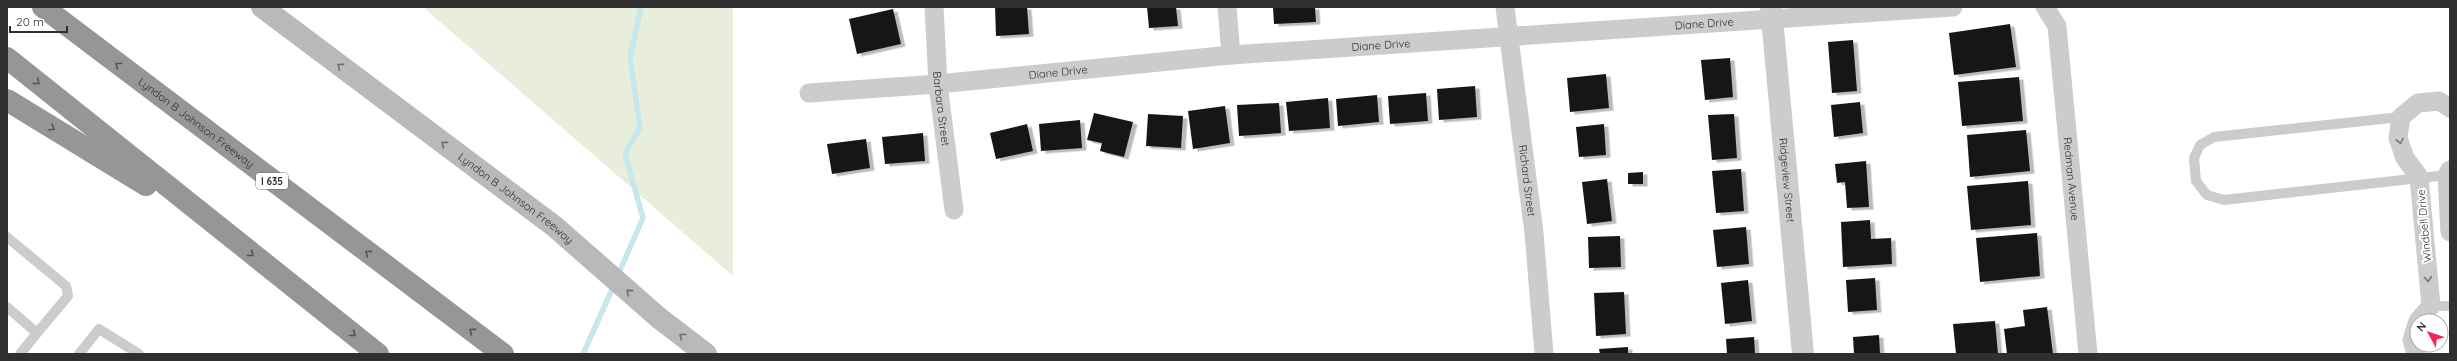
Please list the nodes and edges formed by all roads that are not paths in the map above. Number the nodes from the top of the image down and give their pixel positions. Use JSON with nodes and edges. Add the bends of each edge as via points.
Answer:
{"nodes":[{"id":1,"x":43,"y":7,"type":"edge"},
{"id":2,"x":262,"y":7,"type":"edge"},
{"id":3,"x":934,"y":7,"type":"edge"},
{"id":4,"x":1227,"y":7,"type":"edge"},
{"id":5,"x":1504,"y":7,"type":"edge"},
{"id":6,"x":1953,"y":7,"type":"edge"},
{"id":7,"x":2045,"y":7,"type":"edge"},
{"id":8,"x":1772,"y":14,"type":"edge"},
{"id":9,"x":1507,"y":35,"type":"junction"},
{"id":10,"x":1231,"y":55,"type":"junction"},
{"id":11,"x":7,"y":58,"type":"edge"},
{"id":12,"x":938,"y":84,"type":"junction"},
{"id":13,"x":809,"y":93,"type":"dead end"},
{"id":14,"x":7,"y":100,"type":"edge"},
{"id":15,"x":2450,"y":108,"type":"edge"},
{"id":16,"x":2402,"y":118,"type":"junction"},
{"id":17,"x":2448,"y":172,"type":"edge"},
{"id":18,"x":2420,"y":177,"type":"junction"},
{"id":19,"x":954,"y":210,"type":"dead end"},
{"id":20,"x":221,"y":230,"type":"junction"},
{"id":21,"x":2450,"y":232,"type":"edge"},
{"id":22,"x":7,"y":237,"type":"edge"},
{"id":23,"x":2431,"y":306,"type":"junction"},
{"id":24,"x":2450,"y":306,"type":"edge"},
{"id":25,"x":7,"y":307,"type":"edge"},
{"id":26,"x":2425,"y":313,"type":"edge"},
{"id":27,"x":37,"y":333,"type":"junction"},
{"id":28,"x":20,"y":354,"type":"edge"},
{"id":29,"x":79,"y":354,"type":"edge"},
{"id":30,"x":139,"y":354,"type":"edge"},
{"id":31,"x":378,"y":354,"type":"edge"},
{"id":32,"x":503,"y":354,"type":"edge"},
{"id":33,"x":706,"y":354,"type":"edge"},
{"id":34,"x":1544,"y":354,"type":"edge"},
{"id":35,"x":1803,"y":354,"type":"edge"},
{"id":36,"x":2088,"y":354,"type":"edge"}],
"edges":[{"from":32,"to":1,"type":"highway","name":"Lyndon B Johnson Freeway","number":"I 635","one_way":true},
{"from":33,"to":2,"type":"main road","name":"Lyndon B Johnson Freeway","one_way":true,"via":[[659,318],[554,226]]},
{"from":3,"to":12,"type":"street","name":"Barbara Street"},
{"from":4,"to":10,"type":"street"},
{"from":5,"to":9,"type":"street","name":"Richard Street"},
{"from":6,"to":8,"type":"street","name":"Diane Drive"},
{"from":7,"to":36,"type":"street","name":"Redman Avenue","via":[[2057,26]]},
{"from":8,"to":9,"type":"street","name":"Diane Drive"},
{"from":8,"to":35,"type":"street","name":"Ridgeview Street"},
{"from":9,"to":10,"type":"street","name":"Diane Drive"},
{"from":9,"to":34,"type":"street","name":"Richard Street","via":[[1534,233]]},
{"from":10,"to":12,"type":"street","name":"Diane Drive"},
{"from":11,"to":20,"type":"highway","one_way":true},
{"from":12,"to":13,"type":"street","name":"Diane Drive"},
{"from":12,"to":19,"type":"street","name":"Barbara Street"},
{"from":14,"to":20,"type":"highway","one_way":true},
{"from":15,"to":16,"type":"street","via":[[2439,101],[2418,103]]},
{"from":16,"to":18,"type":"street","name":"Windbell Drive","one_way":true,"via":[[2398,138],[2404,158]]},
{"from":16,"to":18,"type":"lane","via":[[2214,137],[2200,145],[2194,158],[2196,181],[2207,195],[2224,200]]},
{"from":17,"to":18,"type":"lane"},
{"from":17,"to":21,"type":"street"},
{"from":18,"to":23,"type":"street","name":"Windbell Drive","one_way":true},
{"from":20,"to":31,"type":"highway","one_way":true},
{"from":22,"to":27,"type":"lane","via":[[66,286],[68,296]]},
{"from":23,"to":24,"type":"lane"},
{"from":23,"to":26,"type":"street"},
{"from":25,"to":27,"type":"lane"},
{"from":27,"to":28,"type":"lane"},
{"from":29,"to":30,"type":"lane","via":[[99,329]]}]}
